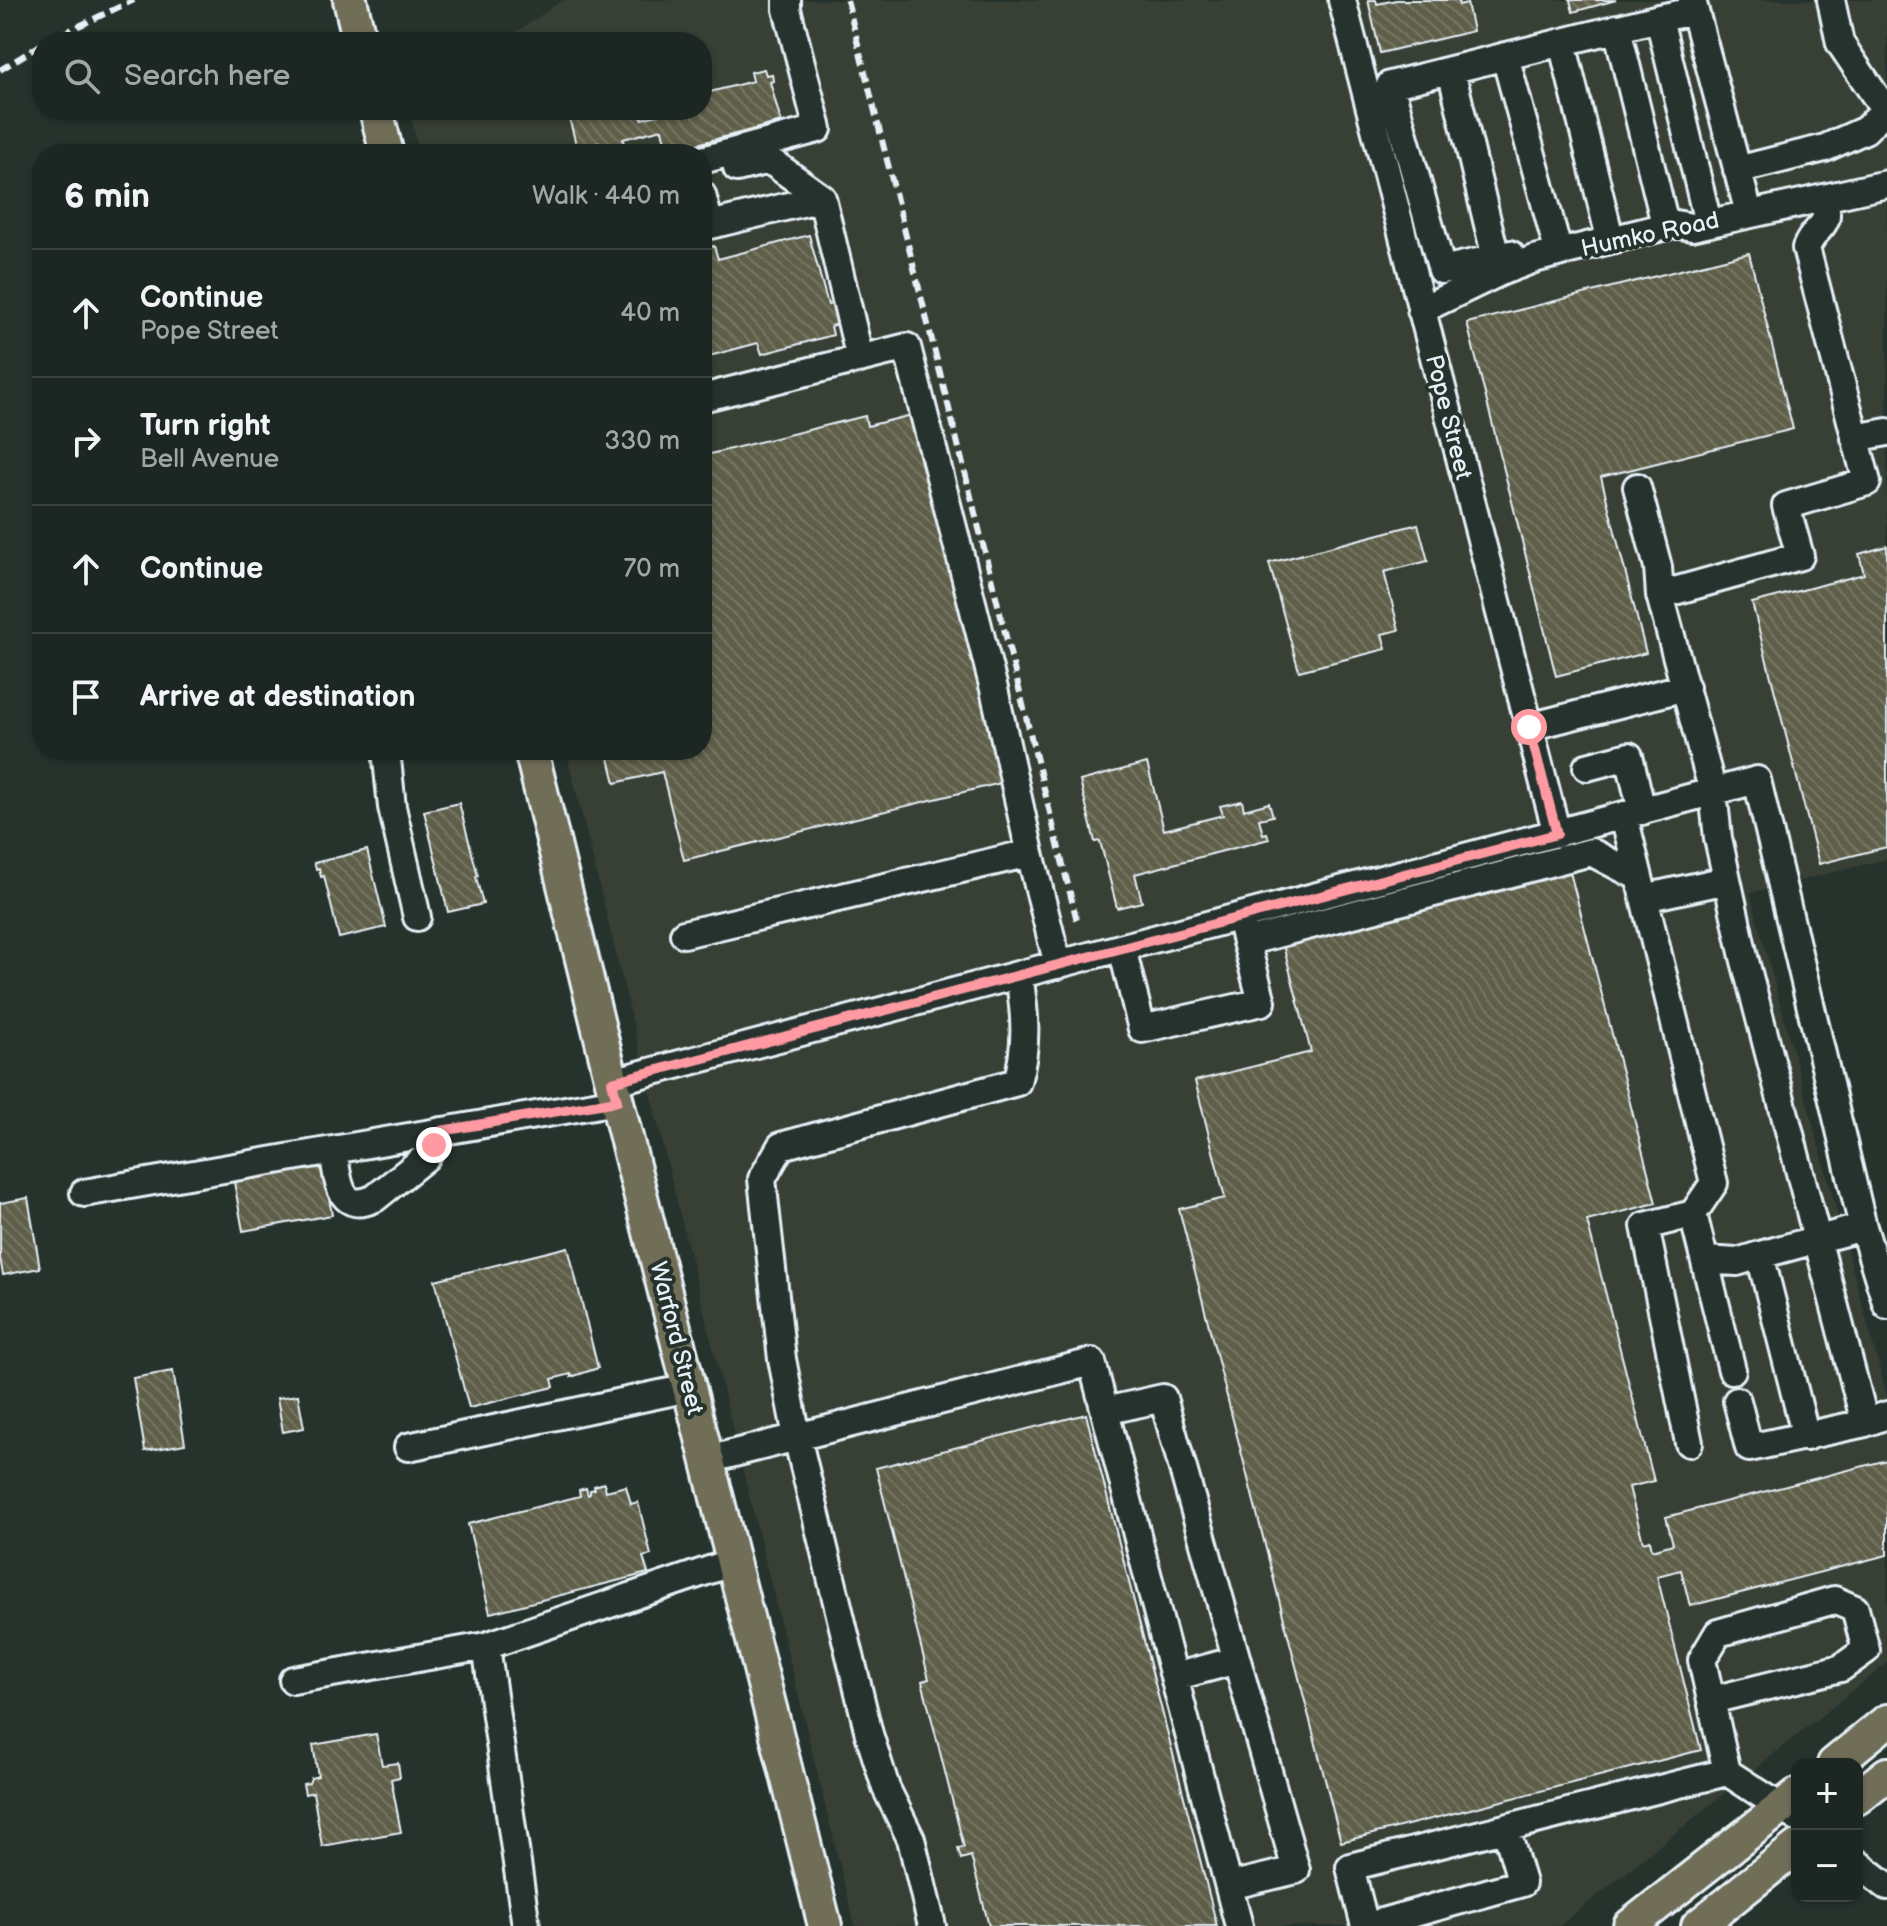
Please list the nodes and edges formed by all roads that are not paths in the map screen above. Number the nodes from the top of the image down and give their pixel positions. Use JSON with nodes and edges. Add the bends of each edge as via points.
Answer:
{"nodes":[{"id":1,"x":350,"y":0,"type":"edge"},
{"id":2,"x":787,"y":0,"type":"edge"},
{"id":3,"x":1342,"y":0,"type":"edge"},
{"id":4,"x":1831,"y":0,"type":"edge"},
{"id":5,"x":1694,"y":6,"type":"edge"},
{"id":6,"x":1659,"y":18,"type":"junction"},
{"id":7,"x":1617,"y":28,"type":"junction"},
{"id":8,"x":358,"y":32,"type":"edge"},
{"id":9,"x":1562,"y":42,"type":"junction"},
{"id":10,"x":1505,"y":56,"type":"junction"},
{"id":11,"x":1451,"y":70,"type":"junction"},
{"id":12,"x":1886,"y":109,"type":"edge"},
{"id":13,"x":378,"y":120,"type":"edge"},
{"id":14,"x":384,"y":144,"type":"edge"},
{"id":15,"x":712,"y":157,"type":"edge"},
{"id":16,"x":1737,"y":170,"type":"junction"},
{"id":17,"x":712,"y":174,"type":"edge"},
{"id":18,"x":1887,"y":184,"type":"edge"},
{"id":19,"x":822,"y":198,"type":"junction"},
{"id":20,"x":1824,"y":198,"type":"junction"},
{"id":21,"x":1749,"y":213,"type":"junction"},
{"id":22,"x":1706,"y":214,"type":"junction"},
{"id":23,"x":1663,"y":216,"type":"junction"},
{"id":24,"x":712,"y":225,"type":"edge"},
{"id":25,"x":1608,"y":230,"type":"junction"},
{"id":26,"x":1556,"y":243,"type":"junction"},
{"id":27,"x":1498,"y":265,"type":"junction"},
{"id":28,"x":1421,"y":310,"type":"junction"},
{"id":29,"x":860,"y":359,"type":"junction"},
{"id":30,"x":712,"y":396,"type":"edge"},
{"id":31,"x":1887,"y":432,"type":"edge"},
{"id":32,"x":1855,"y":438,"type":"junction"},
{"id":33,"x":1637,"y":487,"type":"dead end"},
{"id":34,"x":1660,"y":595,"type":"junction"},
{"id":35,"x":1686,"y":687,"type":"junction"},
{"id":36,"x":1529,"y":727,"type":"junction"},
{"id":37,"x":387,"y":760,"type":"edge"},
{"id":38,"x":533,"y":760,"type":"edge"},
{"id":39,"x":1587,"y":767,"type":"dead end"},
{"id":40,"x":1713,"y":792,"type":"junction"},
{"id":41,"x":1633,"y":813,"type":"junction"},
{"id":42,"x":1557,"y":834,"type":"junction"},
{"id":43,"x":1030,"y":853,"type":"junction"},
{"id":44,"x":1727,"y":880,"type":"junction"},
{"id":45,"x":1642,"y":887,"type":"junction"},
{"id":46,"x":417,"y":917,"type":"dead end"},
{"id":47,"x":1243,"y":929,"type":"junction"},
{"id":48,"x":684,"y":934,"type":"dead end"},
{"id":49,"x":1122,"y":948,"type":"junction"},
{"id":50,"x":1058,"y":965,"type":"junction"},
{"id":51,"x":1019,"y":975,"type":"junction"},
{"id":52,"x":614,"y":1092,"type":"junction"},
{"id":53,"x":441,"y":1131,"type":"junction"},
{"id":54,"x":333,"y":1150,"type":"junction"},
{"id":55,"x":84,"y":1193,"type":"dead end"},
{"id":56,"x":1693,"y":1214,"type":"junction"},
{"id":57,"x":1863,"y":1227,"type":"junction"},
{"id":58,"x":1816,"y":1239,"type":"junction"},
{"id":59,"x":1760,"y":1255,"type":"junction"},
{"id":60,"x":1705,"y":1260,"type":"junction"},
{"id":61,"x":1887,"y":1305,"type":"edge"},
{"id":62,"x":1732,"y":1370,"type":"dead end"},
{"id":63,"x":689,"y":1388,"type":"junction"},
{"id":64,"x":1737,"y":1401,"type":"dead end"},
{"id":65,"x":1105,"y":1411,"type":"junction"},
{"id":66,"x":1876,"y":1419,"type":"edge"},
{"id":67,"x":797,"y":1437,"type":"junction"},
{"id":68,"x":1806,"y":1437,"type":"junction"},
{"id":69,"x":1689,"y":1443,"type":"dead end"},
{"id":70,"x":408,"y":1447,"type":"dead end"},
{"id":71,"x":707,"y":1460,"type":"junction"},
{"id":72,"x":733,"y":1562,"type":"junction"},
{"id":73,"x":486,"y":1646,"type":"junction"},
{"id":74,"x":1237,"y":1660,"type":"junction"},
{"id":75,"x":1174,"y":1677,"type":"junction"},
{"id":76,"x":293,"y":1680,"type":"dead end"},
{"id":77,"x":1712,"y":1700,"type":"junction"},
{"id":78,"x":1887,"y":1721,"type":"edge"},
{"id":79,"x":1841,"y":1758,"type":"edge"},
{"id":80,"x":1727,"y":1772,"type":"junction"},
{"id":81,"x":1887,"y":1774,"type":"edge"},
{"id":82,"x":1863,"y":1793,"type":"edge"},
{"id":83,"x":1791,"y":1805,"type":"edge"},
{"id":84,"x":1791,"y":1807,"type":"edge"},
{"id":85,"x":1506,"y":1829,"type":"junction"},
{"id":86,"x":1791,"y":1852,"type":"edge"},
{"id":87,"x":1863,"y":1868,"type":"edge"},
{"id":88,"x":1229,"y":1886,"type":"junction"},
{"id":89,"x":1887,"y":1886,"type":"edge"},
{"id":90,"x":526,"y":1926,"type":"edge"},
{"id":91,"x":825,"y":1926,"type":"edge"},
{"id":92,"x":932,"y":1926,"type":"edge"},
{"id":93,"x":1239,"y":1926,"type":"edge"},
{"id":94,"x":1367,"y":1926,"type":"edge"},
{"id":95,"x":1630,"y":1926,"type":"edge"},
{"id":96,"x":1698,"y":1926,"type":"edge"}],
"edges":[{"from":1,"to":8,"type":"main road"},
{"from":2,"to":15,"type":"street","via":[[818,129]]},
{"from":3,"to":28,"type":"street","name":"Pope Street"},
{"from":4,"to":12,"type":"street","via":[[1840,43]]},
{"from":5,"to":6,"type":"street"},
{"from":5,"to":16,"type":"street"},
{"from":6,"to":7,"type":"street"},
{"from":6,"to":22,"type":"street"},
{"from":7,"to":9,"type":"street"},
{"from":7,"to":23,"type":"street"},
{"from":9,"to":10,"type":"street"},
{"from":9,"to":25,"type":"street"},
{"from":10,"to":11,"type":"street"},
{"from":10,"to":26,"type":"street"},
{"from":11,"to":27,"type":"street"},
{"from":11,"to":27,"type":"street","via":[[1390,85],[1442,270]]},
{"from":12,"to":16,"type":"street","via":[[1865,130],[1825,148]]},
{"from":13,"to":14,"type":"main road"},
{"from":16,"to":21,"type":"street"},
{"from":17,"to":19,"type":"street","via":[[769,160]]},
{"from":18,"to":20,"type":"street","name":"Humko Road"},
{"from":19,"to":24,"type":"street"},
{"from":19,"to":29,"type":"street"},
{"from":20,"to":21,"type":"street","name":"Humko Road"},
{"from":20,"to":32,"type":"street","via":[[1829,215],[1806,248]]},
{"from":21,"to":22,"type":"street","name":"Humko Road"},
{"from":22,"to":23,"type":"street"},
{"from":22,"to":27,"type":"street","name":"Humko Road","via":[[1692,227],[1675,224]]},
{"from":23,"to":25,"type":"street"},
{"from":25,"to":26,"type":"street"},
{"from":26,"to":27,"type":"street"},
{"from":27,"to":28,"type":"street","name":"Humko Road"},
{"from":28,"to":36,"type":"street","name":"Pope Street"},
{"from":29,"to":30,"type":"street"},
{"from":29,"to":43,"type":"street","via":[[907,347]]},
{"from":31,"to":32,"type":"street"},
{"from":32,"to":34,"type":"street","via":[[1867,482],[1786,506],[1800,556]]},
{"from":33,"to":34,"type":"street"},
{"from":34,"to":35,"type":"street"},
{"from":35,"to":36,"type":"street"},
{"from":35,"to":40,"type":"street"},
{"from":36,"to":42,"type":"street","name":"Pope Street"},
{"from":37,"to":46,"type":"street"},
{"from":38,"to":52,"type":"main road","name":"Warford Street"},
{"from":39,"to":41,"type":"street","via":[[1629,756]]},
{"from":40,"to":41,"type":"street"},
{"from":40,"to":44,"type":"street"},
{"from":40,"to":57,"type":"street","via":[[1757,780]]},
{"from":41,"to":42,"type":"street"},
{"from":41,"to":45,"type":"street"},
{"from":42,"to":47,"type":"street"},
{"from":43,"to":48,"type":"street"},
{"from":43,"to":50,"type":"street"},
{"from":44,"to":45,"type":"street"},
{"from":44,"to":58,"type":"street"},
{"from":45,"to":47,"type":"street","via":[[1591,852]]},
{"from":45,"to":56,"type":"street","via":[[1714,1183]]},
{"from":47,"to":49,"type":"street"},
{"from":47,"to":49,"type":"street","via":[[1262,1002],[1142,1029]]},
{"from":49,"to":50,"type":"street"},
{"from":50,"to":51,"type":"street"},
{"from":51,"to":52,"type":"street"},
{"from":51,"to":67,"type":"street","via":[[1025,1056],[1017,1082],[781,1146],[762,1179],[782,1359]]},
{"from":52,"to":53,"type":"street"},
{"from":52,"to":63,"type":"main road","name":"Warford Street"},
{"from":53,"to":54,"type":"street"},
{"from":53,"to":54,"type":"street","via":[[426,1157],[366,1202],[345,1198]]},
{"from":54,"to":55,"type":"street"},
{"from":56,"to":60,"type":"street"},
{"from":56,"to":69,"type":"street","via":[[1645,1226]]},
{"from":57,"to":58,"type":"street"},
{"from":57,"to":61,"type":"street"},
{"from":58,"to":59,"type":"street"},
{"from":58,"to":66,"type":"street"},
{"from":59,"to":60,"type":"street","via":[[1737,1262]]},
{"from":59,"to":68,"type":"street"},
{"from":60,"to":62,"type":"street"},
{"from":63,"to":70,"type":"street"},
{"from":63,"to":71,"type":"main road","name":"Warford Street"},
{"from":64,"to":68,"type":"street","via":[[1749,1448]]},
{"from":65,"to":67,"type":"street","via":[[1092,1362]]},
{"from":65,"to":74,"type":"street","via":[[1163,1398]]},
{"from":65,"to":75,"type":"street"},
{"from":66,"to":68,"type":"street"},
{"from":67,"to":71,"type":"street"},
{"from":67,"to":92,"type":"street","via":[[869,1734],[886,1788],[911,1839]]},
{"from":71,"to":72,"type":"main road","name":"Warford Street"},
{"from":72,"to":73,"type":"street"},
{"from":72,"to":91,"type":"main road","name":"Warford Street"},
{"from":73,"to":76,"type":"street"},
{"from":73,"to":90,"type":"street"},
{"from":74,"to":75,"type":"street"},
{"from":74,"to":88,"type":"street","via":[[1296,1870]]},
{"from":75,"to":88,"type":"street"},
{"from":77,"to":77,"type":"street","via":[[1702,1660],[1718,1633],[1834,1600],[1855,1609],[1866,1650],[1841,1668]]},
{"from":77,"to":80,"type":"street"},
{"from":78,"to":79,"type":"main road"},
{"from":80,"to":83,"type":"street"},
{"from":80,"to":85,"type":"street"},
{"from":81,"to":82,"type":"main road"},
{"from":84,"to":95,"type":"main road"},
{"from":85,"to":94,"type":"street","via":[[1522,1883]]},
{"from":85,"to":94,"type":"street","via":[[1350,1867]]},
{"from":86,"to":96,"type":"main road"},
{"from":87,"to":89,"type":"street"},
{"from":88,"to":93,"type":"street"}]}
